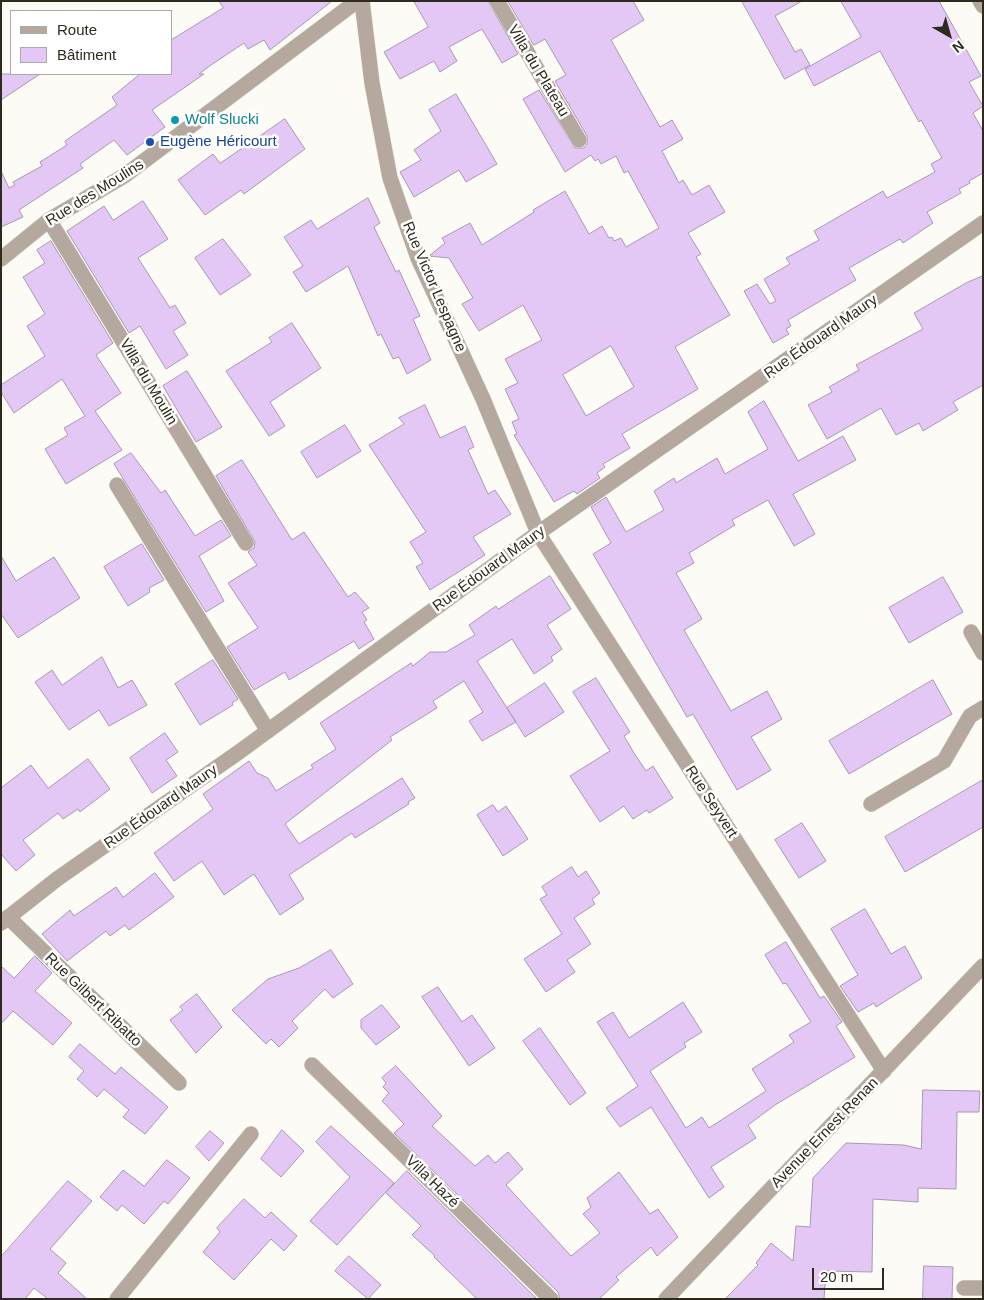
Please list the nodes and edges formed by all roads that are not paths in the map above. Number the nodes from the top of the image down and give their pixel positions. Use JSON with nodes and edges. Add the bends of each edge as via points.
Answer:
{"nodes":[{"id":1,"x":357,"y":1,"type":"edge"},
{"id":2,"x":362,"y":1,"type":"edge"},
{"id":3,"x":497,"y":1,"type":"edge"},
{"id":4,"x":980,"y":1,"type":"edge"},
{"id":5,"x":983,"y":6,"type":"edge"},
{"id":6,"x":579,"y":140,"type":"dead end"},
{"id":7,"x":49,"y":220,"type":"junction"},
{"id":8,"x":983,"y":223,"type":"edge"},
{"id":9,"x":1,"y":259,"type":"edge"},
{"id":10,"x":118,"y":485,"type":"dead end"},
{"id":11,"x":538,"y":533,"type":"junction"},
{"id":12,"x":246,"y":543,"type":"dead end"},
{"id":13,"x":971,"y":632,"type":"dead end"},
{"id":14,"x":983,"y":653,"type":"edge"},
{"id":15,"x":983,"y":708,"type":"edge"},
{"id":16,"x":268,"y":732,"type":"junction"},
{"id":17,"x":871,"y":804,"type":"dead end"},
{"id":18,"x":4,"y":920,"type":"edge"},
{"id":19,"x":983,"y":966,"type":"edge"},
{"id":20,"x":312,"y":1065,"type":"dead end"},
{"id":21,"x":884,"y":1070,"type":"junction"},
{"id":22,"x":179,"y":1083,"type":"dead end"},
{"id":23,"x":251,"y":1134,"type":"dead end"},
{"id":24,"x":964,"y":1288,"type":"dead end"},
{"id":25,"x":983,"y":1288,"type":"edge"},
{"id":26,"x":117,"y":1299,"type":"edge"},
{"id":27,"x":552,"y":1299,"type":"edge"},
{"id":28,"x":666,"y":1299,"type":"edge"}],
"edges":[{"from":1,"to":7,"type":"street","name":"Rue des Moulins","via":[[124,176]]},
{"from":2,"to":11,"type":"street","name":"Rue Victor Lespagne","via":[[372,83],[390,178],[418,258],[483,399]]},
{"from":3,"to":6,"type":"street","name":"Villa du Plateau"},
{"from":4,"to":5,"type":"street"},
{"from":7,"to":9,"type":"street","name":"Rue des Moulins"},
{"from":7,"to":12,"type":"street","name":"Villa du Moulin"},
{"from":8,"to":11,"type":"street","name":"Rue Édouard Maury"},
{"from":10,"to":16,"type":"street"},
{"from":11,"to":16,"type":"street","name":"Rue Édouard Maury"},
{"from":11,"to":21,"type":"street","name":"Rue Seyvert"},
{"from":13,"to":14,"type":"street"},
{"from":15,"to":17,"type":"street","via":[[970,716],[944,761]]},
{"from":16,"to":18,"type":"street","name":"Rue Édouard Maury","via":[[57,878]]},
{"from":18,"to":22,"type":"street","name":"Rue Gilbert Ribatto"},
{"from":19,"to":21,"type":"street","name":"Avenue Ernest Renan"},
{"from":20,"to":27,"type":"street","name":"Villa Hazé"},
{"from":21,"to":28,"type":"street","name":"Avenue Ernest Renan"},
{"from":23,"to":26,"type":"street"},
{"from":24,"to":25,"type":"street"}]}
